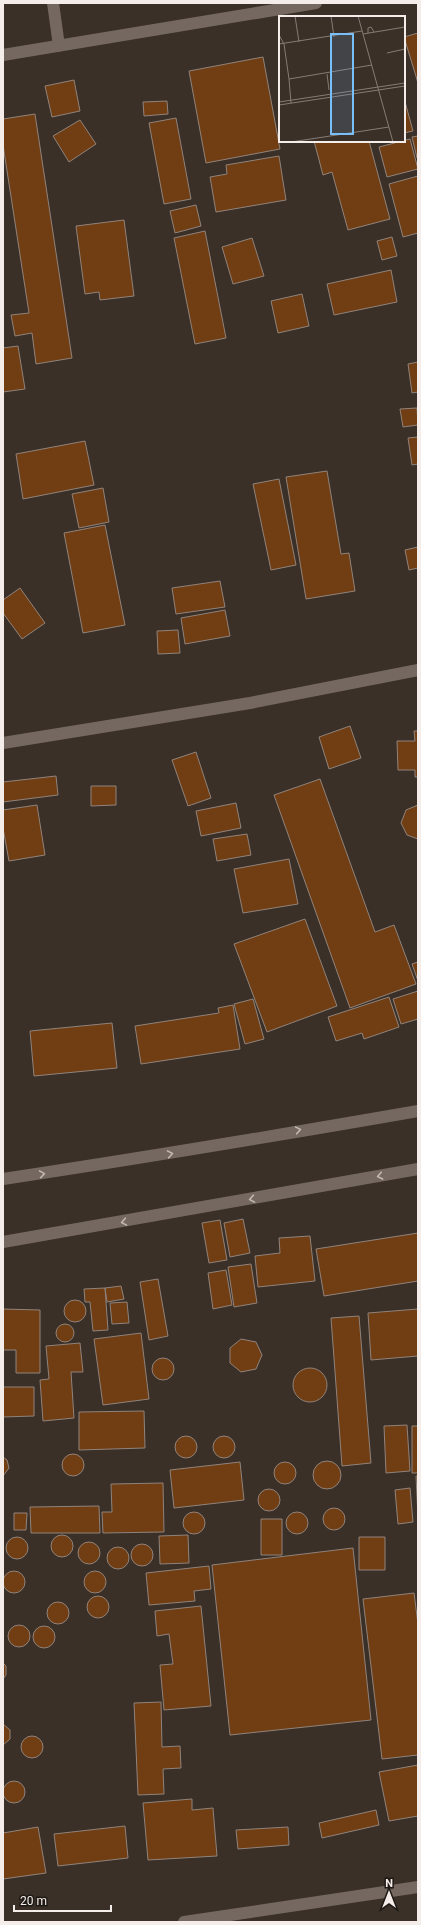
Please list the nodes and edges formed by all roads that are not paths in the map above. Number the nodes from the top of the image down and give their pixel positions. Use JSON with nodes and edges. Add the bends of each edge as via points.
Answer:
{"nodes":[{"id":1,"x":53,"y":3,"type":"edge"},
{"id":2,"x":316,"y":3,"type":"edge"},
{"id":3,"x":59,"y":46,"type":"junction"},
{"id":4,"x":3,"y":55,"type":"edge"},
{"id":5,"x":418,"y":670,"type":"edge"},
{"id":6,"x":3,"y":743,"type":"edge"},
{"id":7,"x":418,"y":1111,"type":"edge"},
{"id":8,"x":418,"y":1169,"type":"edge"},
{"id":9,"x":3,"y":1179,"type":"edge"},
{"id":10,"x":3,"y":1242,"type":"edge"},
{"id":11,"x":418,"y":1887,"type":"edge"},
{"id":12,"x":184,"y":1922,"type":"edge"}],
"edges":[{"from":1,"to":3,"type":"street"},
{"from":2,"to":3,"type":"street"},
{"from":3,"to":4,"type":"street"},
{"from":5,"to":6,"type":"street","via":[[250,703]]},
{"from":9,"to":7,"type":"street","one_way":true,"via":[[170,1154]]},
{"from":8,"to":10,"type":"street","one_way":true},
{"from":11,"to":12,"type":"street"}]}
